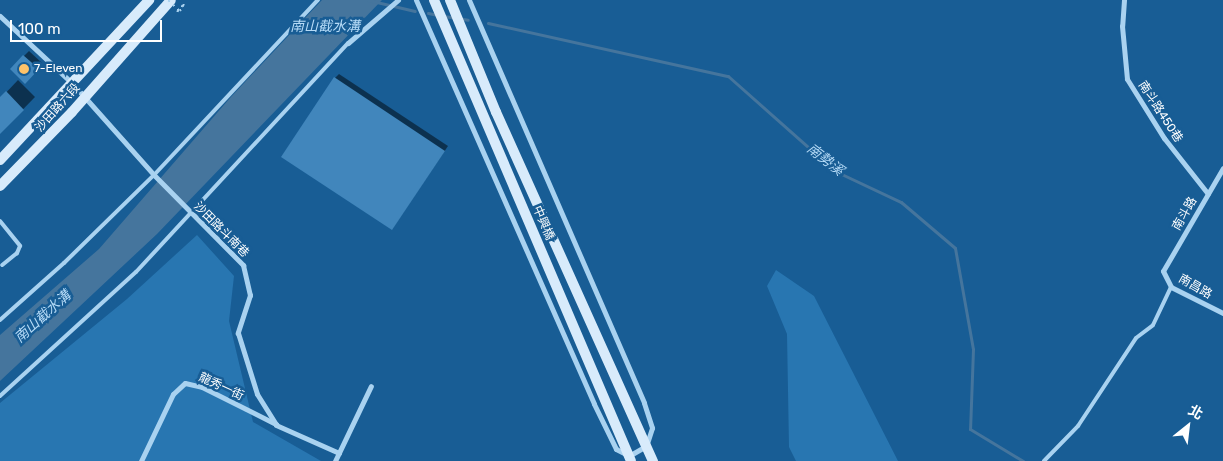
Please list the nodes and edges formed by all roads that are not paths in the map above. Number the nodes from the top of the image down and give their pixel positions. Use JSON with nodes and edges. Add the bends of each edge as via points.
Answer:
{"nodes":[{"id":1,"x":149,"y":0,"type":"edge"},
{"id":2,"x":170,"y":0,"type":"edge"},
{"id":3,"x":318,"y":0,"type":"edge"},
{"id":4,"x":398,"y":0,"type":"edge"},
{"id":5,"x":416,"y":0,"type":"edge"},
{"id":6,"x":434,"y":0,"type":"edge"},
{"id":7,"x":450,"y":0,"type":"edge"},
{"id":8,"x":469,"y":0,"type":"edge"},
{"id":9,"x":1124,"y":0,"type":"edge"},
{"id":10,"x":0,"y":16,"type":"edge"},
{"id":11,"x":348,"y":43,"type":"joint"},
{"id":12,"x":73,"y":84,"type":"junction"},
{"id":13,"x":84,"y":97,"type":"junction"},
{"id":14,"x":0,"y":160,"type":"edge"},
{"id":15,"x":1223,"y":168,"type":"edge"},
{"id":16,"x":154,"y":175,"type":"junction"},
{"id":17,"x":0,"y":186,"type":"edge"},
{"id":18,"x":1208,"y":194,"type":"junction"},
{"id":19,"x":190,"y":214,"type":"junction"},
{"id":20,"x":0,"y":221,"type":"edge"},
{"id":21,"x":2,"y":265,"type":"dead end"},
{"id":22,"x":1163,"y":271,"type":"joint"},
{"id":23,"x":1171,"y":287,"type":"junction"},
{"id":24,"x":1223,"y":313,"type":"edge"},
{"id":25,"x":0,"y":320,"type":"edge"},
{"id":26,"x":371,"y":386,"type":"dead end"},
{"id":27,"x":0,"y":396,"type":"edge"},
{"id":28,"x":276,"y":424,"type":"junction"},
{"id":29,"x":646,"y":446,"type":"junction"},
{"id":30,"x":339,"y":453,"type":"junction"},
{"id":31,"x":629,"y":459,"type":"edge"},
{"id":32,"x":141,"y":461,"type":"edge"},
{"id":33,"x":336,"y":461,"type":"edge"},
{"id":34,"x":653,"y":461,"type":"edge"},
{"id":35,"x":1044,"y":461,"type":"edge"}],
"edges":[{"from":1,"to":12,"type":"main road","name":"沙田路六段"},
{"from":2,"to":13,"type":"main road","name":"沙田路六段"},
{"from":3,"to":16,"type":"lane"},
{"from":4,"to":11,"type":"street"},
{"from":5,"to":31,"type":"street","via":[[594,404],[616,449]]},
{"from":6,"to":31,"type":"main road","name":"中興橋"},
{"from":7,"to":29,"type":"main road","name":"中興橋","via":[[496,112]]},
{"from":8,"to":29,"type":"street","via":[[644,403],[652,428]]},
{"from":9,"to":18,"type":"street","name":"南斗路450巷","via":[[1122,26],[1127,79],[1164,138]]},
{"from":10,"to":12,"type":"street","name":"沙田路斗南巷"},
{"from":11,"to":19,"type":"lane"},
{"from":12,"to":13,"type":"street","name":"沙田路斗南巷"},
{"from":12,"to":14,"type":"main road","name":"沙田路六段"},
{"from":13,"to":16,"type":"street","name":"沙田路斗南巷"},
{"from":13,"to":17,"type":"main road","name":"沙田路六段"},
{"from":15,"to":18,"type":"street","name":"南斗路"},
{"from":16,"to":19,"type":"street","name":"沙田路斗南巷"},
{"from":16,"to":25,"type":"lane"},
{"from":18,"to":22,"type":"street","name":"南斗路"},
{"from":19,"to":27,"type":"lane","via":[[119,288]]},
{"from":19,"to":28,"type":"street","name":"沙田路斗南巷","via":[[243,265],[250,295],[238,333],[257,394]]},
{"from":20,"to":21,"type":"lane","via":[[20,246],[17,253]]},
{"from":22,"to":23,"type":"street","name":"南昌路"},
{"from":23,"to":24,"type":"street","name":"南昌路"},
{"from":23,"to":35,"type":"lane","via":[[1153,326],[1136,338],[1078,426]]},
{"from":26,"to":30,"type":"street"},
{"from":28,"to":30,"type":"street"},
{"from":28,"to":32,"type":"street","name":"龍秀一街","via":[[202,387],[185,383],[173,394]]},
{"from":29,"to":31,"type":"street"},
{"from":29,"to":34,"type":"main road","name":"中興橋"},
{"from":30,"to":33,"type":"street"}]}
